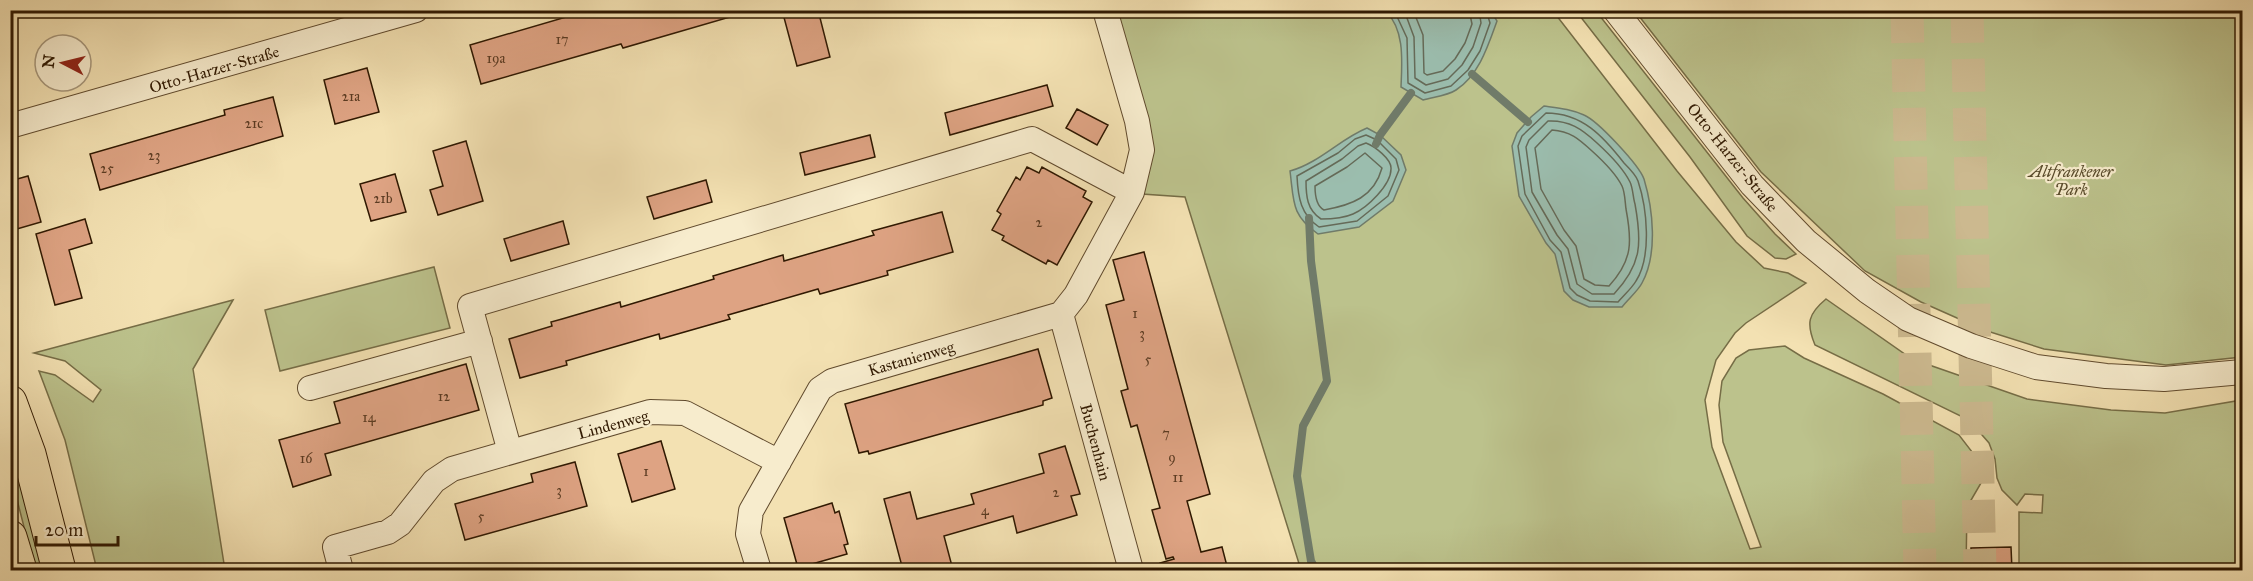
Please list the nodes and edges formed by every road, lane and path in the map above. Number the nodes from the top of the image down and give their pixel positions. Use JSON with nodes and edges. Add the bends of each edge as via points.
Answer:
{"nodes":[{"id":1,"x":416,"y":10,"type":"edge"},
{"id":2,"x":1105,"y":10,"type":"edge"},
{"id":3,"x":1615,"y":10,"type":"edge"},
{"id":4,"x":10,"y":126,"type":"edge"},
{"id":5,"x":1132,"y":192,"type":"junction"},
{"id":6,"x":1061,"y":314,"type":"junction"},
{"id":7,"x":480,"y":341,"type":"junction"},
{"id":8,"x":2242,"y":372,"type":"edge"},
{"id":9,"x":310,"y":388,"type":"dead end"},
{"id":10,"x":10,"y":402,"type":"edge"},
{"id":11,"x":510,"y":452,"type":"junction"},
{"id":12,"x":779,"y":462,"type":"junction"},
{"id":13,"x":10,"y":537,"type":"edge"},
{"id":14,"x":20,"y":570,"type":"edge"},
{"id":15,"x":59,"y":570,"type":"edge"},
{"id":16,"x":341,"y":570,"type":"edge"},
{"id":17,"x":759,"y":570,"type":"edge"},
{"id":18,"x":1131,"y":570,"type":"edge"}],
"edges":[{"from":1,"to":4,"type":"street","name":"Otto-Harzer-Straße"},
{"from":2,"to":5,"type":"street","via":[[1142,150]]},
{"from":3,"to":8,"type":"street","name":"Otto-Harzer-Straße","via":[[1752,185],[1806,241],[1908,319],[1971,346],[2036,367],[2164,379]]},
{"from":5,"to":6,"type":"street","via":[[1076,295]]},
{"from":5,"to":7,"type":"street","via":[[1032,139],[470,306]]},
{"from":6,"to":12,"type":"street","name":"Kastanienweg","via":[[832,381],[820,389]]},
{"from":6,"to":18,"type":"street","name":"Buchenhain"},
{"from":7,"to":9,"type":"street"},
{"from":7,"to":11,"type":"street"},
{"from":10,"to":15,"type":"highway","via":[[29,454]]},
{"from":11,"to":12,"type":"street","name":"Lindenweg","via":[[650,412],[685,413]]},
{"from":11,"to":16,"type":"street","name":"Lindenweg","via":[[452,470],[434,481],[400,524],[388,532],[335,547]]},
{"from":12,"to":17,"type":"street","name":"Kastanienweg","via":[[751,512],[748,534]]},
{"from":13,"to":14,"type":"highway"}]}
